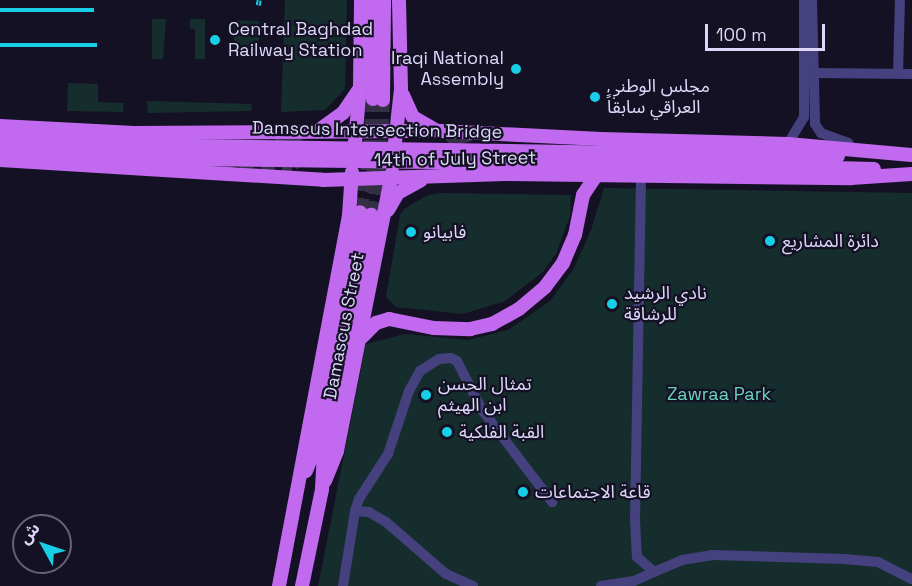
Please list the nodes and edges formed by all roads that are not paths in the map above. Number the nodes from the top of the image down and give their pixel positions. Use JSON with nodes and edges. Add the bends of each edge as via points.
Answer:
{"nodes":[{"id":1,"x":361,"y":0,"type":"edge"},
{"id":2,"x":374,"y":0,"type":"edge"},
{"id":3,"x":384,"y":0,"type":"edge"},
{"id":4,"x":399,"y":0,"type":"edge"},
{"id":5,"x":804,"y":0,"type":"edge"},
{"id":6,"x":812,"y":0,"type":"edge"},
{"id":7,"x":900,"y":0,"type":"edge"},
{"id":8,"x":813,"y":74,"type":"junction"},
{"id":9,"x":898,"y":74,"type":"junction"},
{"id":10,"x":912,"y":74,"type":"edge"},
{"id":11,"x":360,"y":86,"type":"junction"},
{"id":12,"x":401,"y":89,"type":"junction"},
{"id":13,"x":0,"y":126,"type":"edge"},
{"id":14,"x":439,"y":131,"type":"junction"},
{"id":15,"x":316,"y":132,"type":"junction"},
{"id":16,"x":355,"y":137,"type":"junction"},
{"id":17,"x":396,"y":137,"type":"junction"},
{"id":18,"x":0,"y":139,"type":"edge"},
{"id":19,"x":788,"y":144,"type":"junction"},
{"id":20,"x":0,"y":152,"type":"edge"},
{"id":21,"x":779,"y":155,"type":"junction"},
{"id":22,"x":912,"y":156,"type":"edge"},
{"id":23,"x":859,"y":158,"type":"junction"},
{"id":24,"x":0,"y":160,"type":"edge"},
{"id":25,"x":754,"y":160,"type":"junction"},
{"id":26,"x":912,"y":172,"type":"edge"},
{"id":27,"x":352,"y":173,"type":"junction"},
{"id":28,"x":391,"y":173,"type":"junction"},
{"id":29,"x":426,"y":177,"type":"junction"},
{"id":30,"x":596,"y":177,"type":"junction"},
{"id":31,"x":641,"y":177,"type":"junction"},
{"id":32,"x":851,"y":178,"type":"junction"},
{"id":33,"x":323,"y":180,"type":"junction"},
{"id":34,"x":366,"y":215,"type":"junction"},
{"id":35,"x":361,"y":338,"type":"junction"},
{"id":36,"x":322,"y":489,"type":"junction"},
{"id":37,"x":552,"y":502,"type":"dead end"},
{"id":38,"x":355,"y":511,"type":"junction"},
{"id":39,"x":638,"y":559,"type":"junction"},
{"id":40,"x":654,"y":572,"type":"junction"},
{"id":41,"x":452,"y":579,"type":"junction"},
{"id":42,"x":912,"y":579,"type":"edge"},
{"id":43,"x":634,"y":581,"type":"junction"},
{"id":44,"x":279,"y":586,"type":"edge"},
{"id":45,"x":303,"y":586,"type":"edge"},
{"id":46,"x":343,"y":586,"type":"edge"},
{"id":47,"x":443,"y":586,"type":"edge"},
{"id":48,"x":473,"y":586,"type":"edge"},
{"id":49,"x":601,"y":586,"type":"edge"}],
"edges":[{"from":1,"to":11,"type":"main road"},
{"from":2,"to":3,"type":"main road","via":[[378,100]]},
{"from":4,"to":12,"type":"main road"},
{"from":5,"to":19,"type":"street","via":[[804,117]]},
{"from":6,"to":8,"type":"street"},
{"from":7,"to":9,"type":"street"},
{"from":8,"to":9,"type":"street"},
{"from":8,"to":23,"type":"street","via":[[813,110],[818,130],[848,143]]},
{"from":9,"to":10,"type":"street"},
{"from":11,"to":15,"type":"main road","via":[[343,113]]},
{"from":11,"to":16,"type":"main road"},
{"from":12,"to":14,"type":"main road","via":[[413,117]]},
{"from":12,"to":17,"type":"main road"},
{"from":13,"to":15,"type":"main road","name":"14th of July Street","via":[[134,133]]},
{"from":14,"to":17,"type":"main road","name":"14th of July Street"},
{"from":14,"to":19,"type":"main road","name":"14th of July Street"},
{"from":15,"to":16,"type":"main road","name":"14th of July Street"},
{"from":16,"to":17,"type":"main road","name":"14th of July Street"},
{"from":18,"to":25,"type":"main road","name":"Damscus Intersection Bridge","bridge":true},
{"from":19,"to":21,"type":"street"},
{"from":19,"to":23,"type":"main road","name":"14th of July Street"},
{"from":20,"to":25,"type":"main road","name":"Damscus Intersection Bridge","bridge":true,"via":[[124,158]]},
{"from":21,"to":23,"type":"main road","name":"14th of July Street"},
{"from":21,"to":25,"type":"main road","name":"14th of July Street"},
{"from":22,"to":23,"type":"main road","name":"14th of July Street"},
{"from":23,"to":25,"type":"main road","name":"14th of July Street"},
{"from":23,"to":26,"type":"main road","name":"14th of July Street"},
{"from":23,"to":32,"type":"main road"},
{"from":24,"to":33,"type":"main road","name":"14th of July Street"},
{"from":26,"to":32,"type":"main road","name":"14th of July Street"},
{"from":27,"to":28,"type":"main road","name":"14th of July Street"},
{"from":27,"to":33,"type":"main road","name":"14th of July Street"},
{"from":27,"to":34,"type":"main road","name":"Damascus Street"},
{"from":28,"to":29,"type":"main road","name":"14th of July Street"},
{"from":28,"to":34,"type":"main road","name":"Damascus Street"},
{"from":29,"to":30,"type":"main road","name":"14th of July Street"},
{"from":29,"to":34,"type":"main road"},
{"from":30,"to":31,"type":"main road","name":"14th of July Street"},
{"from":30,"to":35,"type":"main road","via":[[583,195],[575,235],[563,263],[545,287],[519,309],[492,324],[470,329],[382,320]]},
{"from":31,"to":32,"type":"main road","name":"14th of July Street"},
{"from":31,"to":39,"type":"street","via":[[634,520]]},
{"from":33,"to":34,"type":"main road"},
{"from":34,"to":35,"type":"main road","name":"Damascus Street"},
{"from":34,"to":36,"type":"main road","name":"Damascus Street","via":[[324,451]]},
{"from":34,"to":44,"type":"main road","name":"Damascus Street","via":[[304,450]]},
{"from":35,"to":36,"type":"main road","name":"Damascus Street","via":[[337,451]]},
{"from":36,"to":45,"type":"main road","name":"Damascus Street"},
{"from":37,"to":38,"type":"street","via":[[496,430],[457,361],[451,358],[425,366],[414,379],[388,453]]},
{"from":38,"to":41,"type":"street","via":[[369,512],[386,522]]},
{"from":38,"to":46,"type":"street"},
{"from":39,"to":40,"type":"street"},
{"from":39,"to":43,"type":"street"},
{"from":40,"to":42,"type":"street","via":[[702,556],[807,557],[878,562]]},
{"from":40,"to":43,"type":"street"},
{"from":41,"to":47,"type":"street"},
{"from":41,"to":48,"type":"street"},
{"from":43,"to":49,"type":"street"}]}
